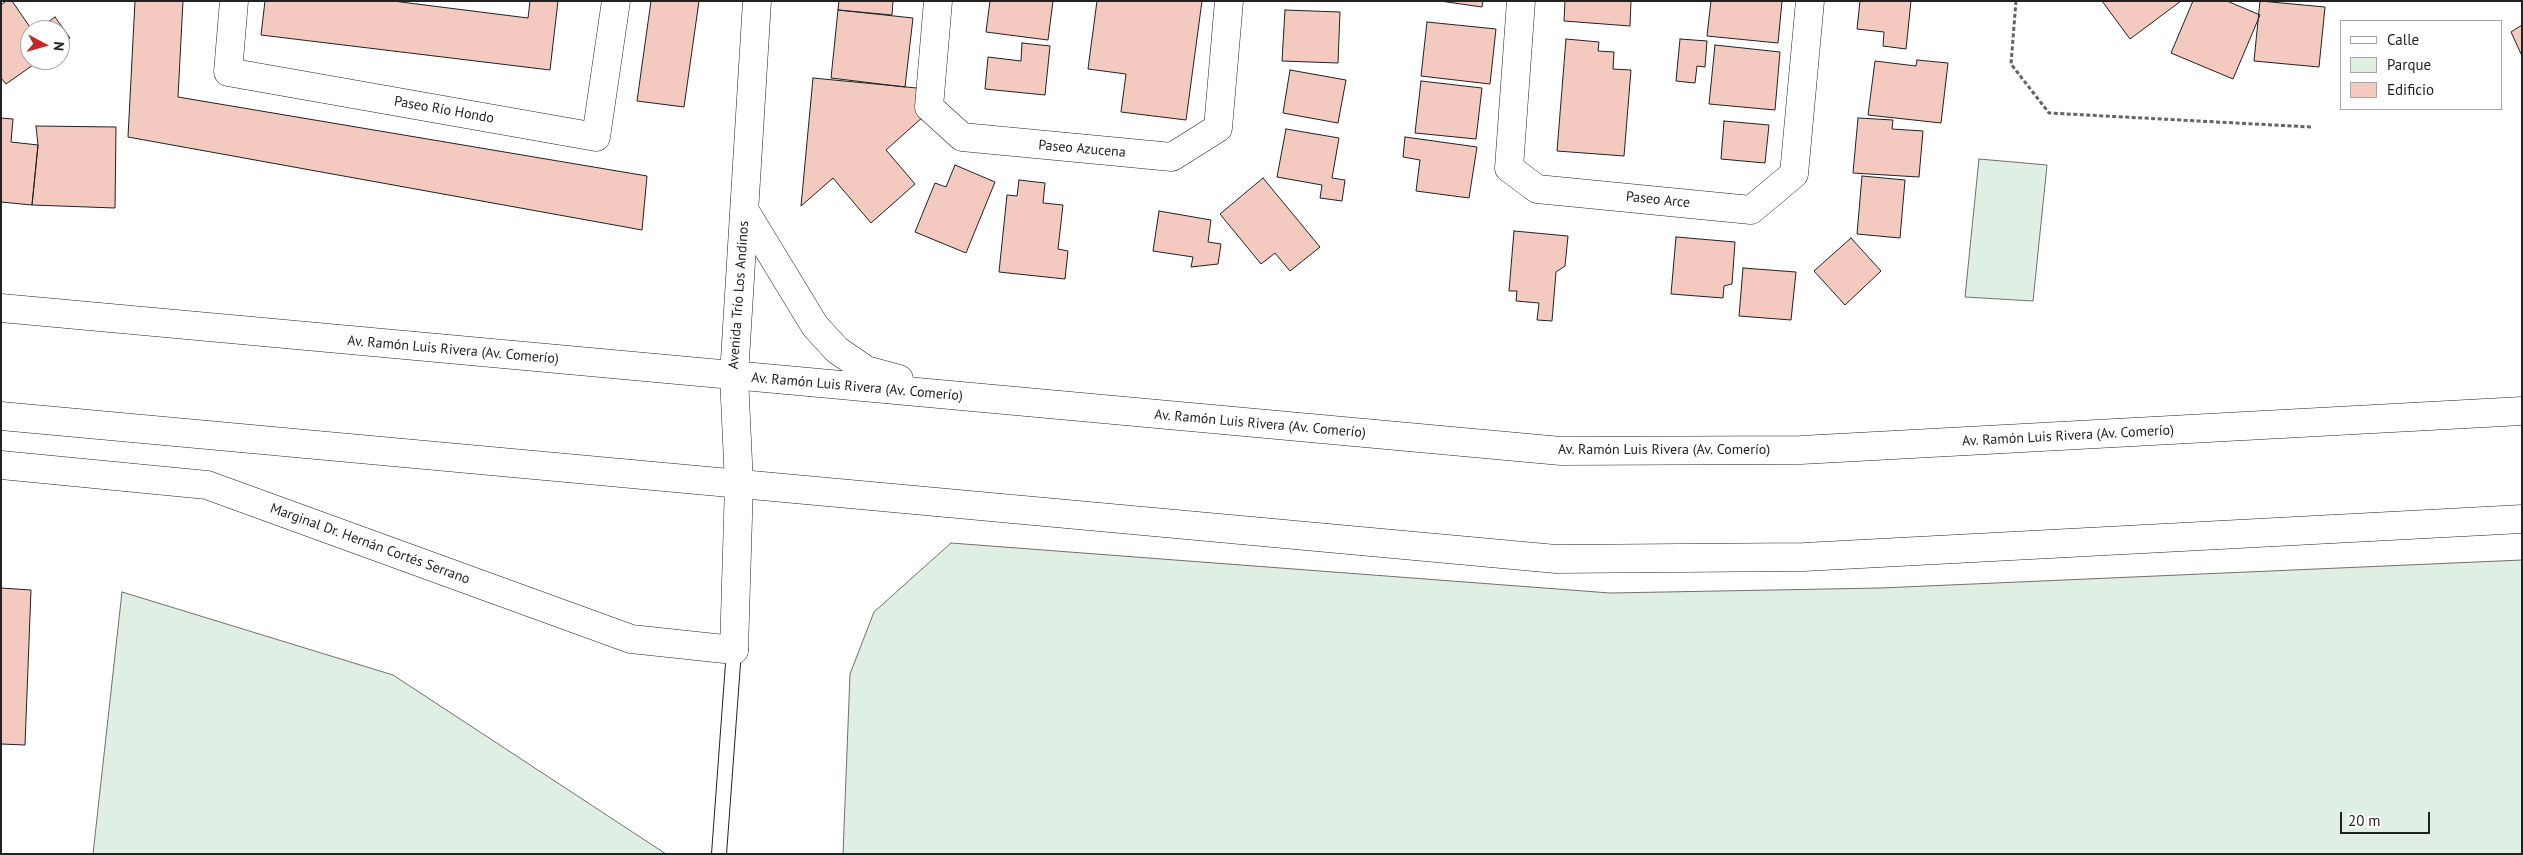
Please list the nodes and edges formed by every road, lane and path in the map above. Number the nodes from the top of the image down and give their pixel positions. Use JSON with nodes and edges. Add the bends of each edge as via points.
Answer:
{"nodes":[{"id":1,"x":234,"y":1,"type":"edge"},
{"id":2,"x":616,"y":1,"type":"edge"},
{"id":3,"x":758,"y":1,"type":"edge"},
{"id":4,"x":938,"y":1,"type":"edge"},
{"id":5,"x":1230,"y":1,"type":"edge"},
{"id":6,"x":1521,"y":1,"type":"edge"},
{"id":7,"x":1810,"y":1,"type":"edge"},
{"id":8,"x":2016,"y":1,"type":"edge"},
{"id":9,"x":2311,"y":127,"type":"dead end"},
{"id":10,"x":745,"y":211,"type":"junction"},
{"id":11,"x":1,"y":308,"type":"edge"},
{"id":12,"x":734,"y":376,"type":"junction"},
{"id":13,"x":962,"y":397,"type":"junction"},
{"id":14,"x":2522,"y":411,"type":"edge"},
{"id":15,"x":1,"y":416,"type":"edge"},
{"id":16,"x":1,"y":466,"type":"edge"},
{"id":17,"x":739,"y":484,"type":"junction"},
{"id":18,"x":2522,"y":519,"type":"edge"},
{"id":19,"x":734,"y":650,"type":"junction"},
{"id":20,"x":719,"y":854,"type":"edge"}],
"edges":[{"from":1,"to":2,"type":"main road","name":"Paseo Río Hondo","via":[[228,72],[596,137]]},
{"from":3,"to":10,"type":"main road","name":"Avenida Trío Los Andinos"},
{"from":4,"to":5,"type":"main road","name":"Paseo Azucena","via":[[930,107],[962,137],[1172,157],[1218,128]]},
{"from":6,"to":7,"type":"main road","name":"Paseo Arce","via":[[1509,168],[1537,189],[1751,210],[1794,174]]},
{"from":8,"to":9,"type":"path","via":[[2011,64],[2049,113]]},
{"from":10,"to":12,"type":"main road","name":"Avenida Trío Los Andinos"},
{"from":10,"to":13,"type":"main road","via":[[815,326],[837,350],[866,370]]},
{"from":11,"to":12,"type":"main road","name":"Av. Ramón Luis Rivera (Av. Comerío)"},
{"from":12,"to":13,"type":"main road","name":"Av. Ramón Luis Rivera (Av. Comerío)"},
{"from":12,"to":17,"type":"main road","name":"Avenida Trío Los Andinos"},
{"from":13,"to":14,"type":"main road","name":"Av. Ramón Luis Rivera (Av. Comerío)","via":[[1561,452],[1801,450]]},
{"from":15,"to":17,"type":"main road"},
{"from":16,"to":19,"type":"main road","name":"Marginal Dr. Hernán Cortés Serrano","via":[[207,485],[631,639]]},
{"from":17,"to":18,"type":"main road","via":[[1556,559],[1804,557]]},
{"from":17,"to":19,"type":"main road","name":"Avenida Trío Los Andinos"},
{"from":19,"to":20,"type":"lane"}]}
